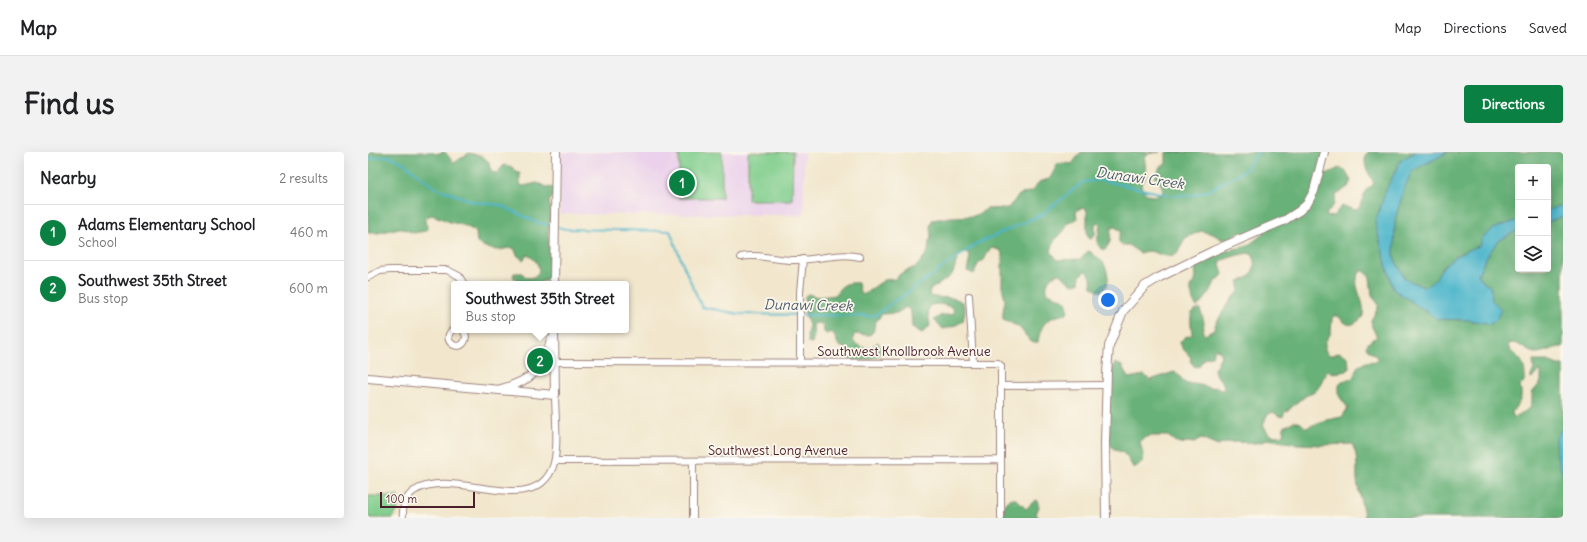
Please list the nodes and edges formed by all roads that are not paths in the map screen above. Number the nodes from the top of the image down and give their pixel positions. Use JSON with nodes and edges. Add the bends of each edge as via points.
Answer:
{"nodes":[{"id":1,"x":556,"y":152,"type":"edge"},
{"id":2,"x":1324,"y":152,"type":"edge"},
{"id":3,"x":741,"y":257,"type":"dead end"},
{"id":4,"x":860,"y":257,"type":"dead end"},
{"id":5,"x":804,"y":260,"type":"junction"},
{"id":6,"x":368,"y":277,"type":"edge"},
{"id":7,"x":462,"y":281,"type":"edge"},
{"id":8,"x":554,"y":281,"type":"edge"},
{"id":9,"x":969,"y":296,"type":"dead end"},
{"id":10,"x":451,"y":331,"type":"edge"},
{"id":11,"x":464,"y":333,"type":"edge"},
{"id":12,"x":553,"y":333,"type":"edge"},
{"id":13,"x":554,"y":333,"type":"edge"},
{"id":14,"x":555,"y":362,"type":"junction"},
{"id":15,"x":800,"y":362,"type":"junction"},
{"id":16,"x":973,"y":362,"type":"junction"},
{"id":17,"x":368,"y":378,"type":"edge"},
{"id":18,"x":1106,"y":385,"type":"junction"},
{"id":19,"x":1001,"y":386,"type":"junction"},
{"id":20,"x":496,"y":390,"type":"junction"},
{"id":21,"x":555,"y":395,"type":"junction"},
{"id":22,"x":1001,"y":460,"type":"junction"},
{"id":23,"x":555,"y":461,"type":"junction"},
{"id":24,"x":693,"y":462,"type":"junction"},
{"id":25,"x":403,"y":518,"type":"edge"},
{"id":26,"x":693,"y":518,"type":"edge"},
{"id":27,"x":1001,"y":518,"type":"edge"},
{"id":28,"x":1106,"y":518,"type":"edge"}],
"edges":[{"from":1,"to":8,"type":"street"},
{"from":2,"to":18,"type":"street","via":[[1314,191],[1307,204],[1299,211],[1285,220],[1158,278],[1132,299],[1119,320],[1109,346]]},
{"from":3,"to":5,"type":"street"},
{"from":4,"to":5,"type":"street","via":[[844,255]]},
{"from":5,"to":15,"type":"street","name":"Southwest Knollbrook Avenue","via":[[800,292]]},
{"from":6,"to":7,"type":"street","via":[[390,270],[447,270],[459,276]]},
{"from":9,"to":16,"type":"street"},
{"from":10,"to":11,"type":"street","via":[[448,336],[455,346],[465,341]]},
{"from":12,"to":20,"type":"street","via":[[547,355],[534,373],[518,384]]},
{"from":13,"to":14,"type":"street"},
{"from":14,"to":15,"type":"street","name":"Southwest Knollbrook Avenue"},
{"from":14,"to":21,"type":"street"},
{"from":15,"to":16,"type":"street","name":"Southwest Knollbrook Avenue"},
{"from":16,"to":19,"type":"street","name":"Southwest Knollbrook Avenue","via":[[1000,364]]},
{"from":17,"to":20,"type":"street"},
{"from":18,"to":19,"type":"street"},
{"from":18,"to":28,"type":"street"},
{"from":19,"to":22,"type":"street"},
{"from":20,"to":21,"type":"street"},
{"from":21,"to":23,"type":"street"},
{"from":22,"to":24,"type":"street","name":"Southwest Long Avenue"},
{"from":22,"to":27,"type":"street"},
{"from":23,"to":24,"type":"street","name":"Southwest Long Avenue"},
{"from":23,"to":25,"type":"street","via":[[546,480],[530,490],[514,492],[434,483],[420,488],[406,500]]},
{"from":24,"to":26,"type":"street"}]}
